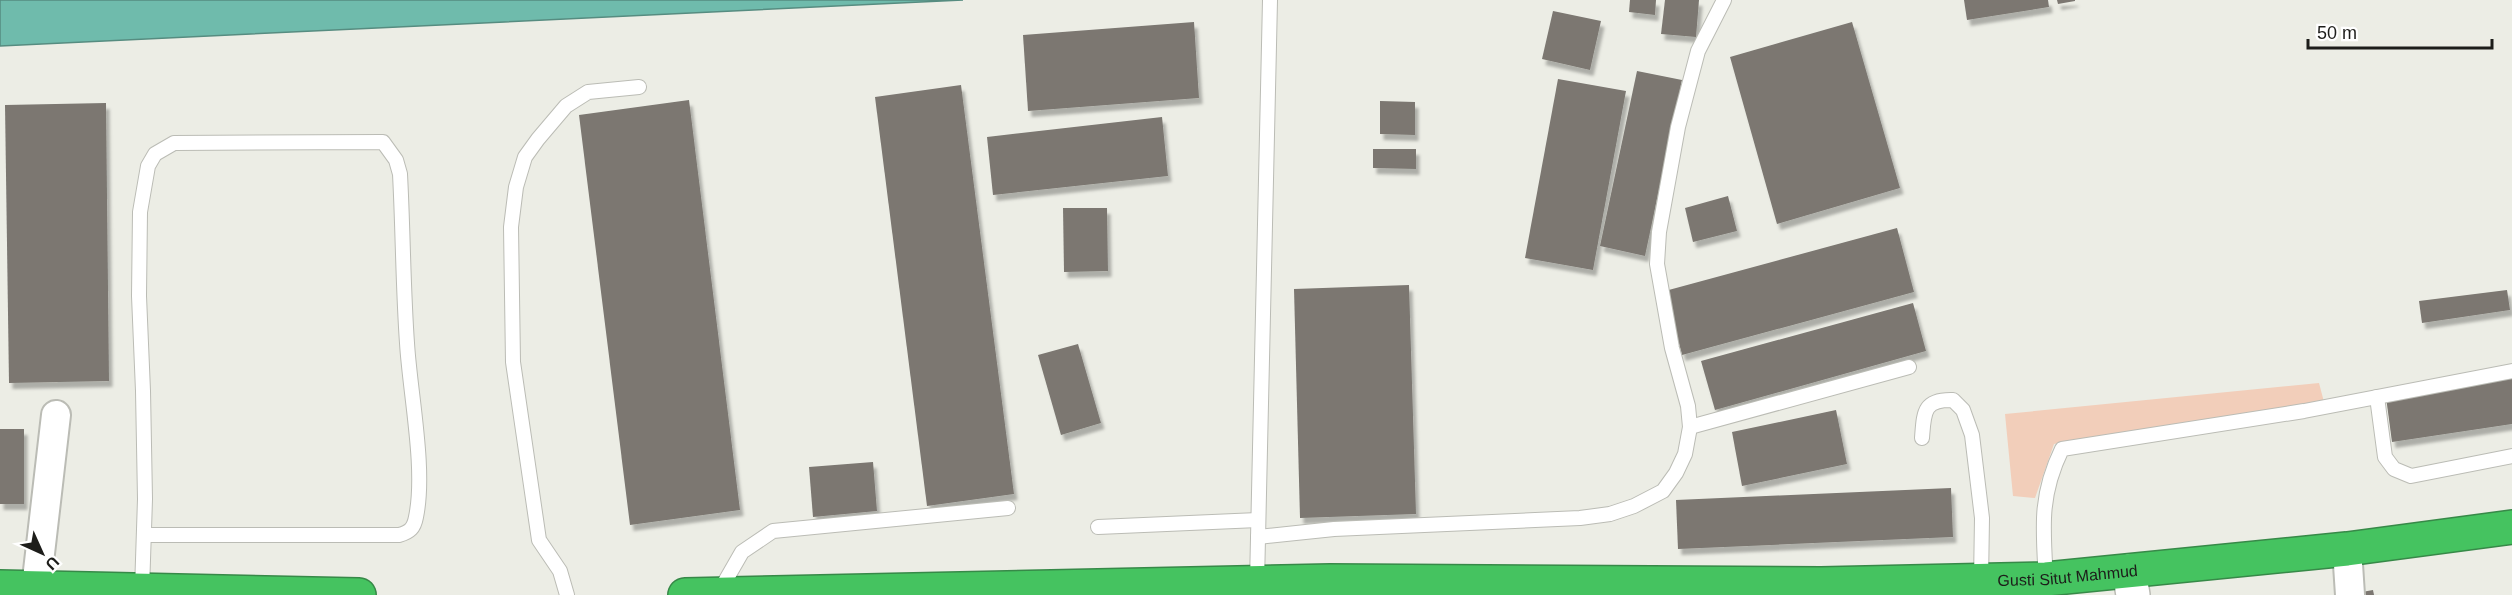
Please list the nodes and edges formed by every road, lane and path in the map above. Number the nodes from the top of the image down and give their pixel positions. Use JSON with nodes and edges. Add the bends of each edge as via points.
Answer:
{"nodes":[{"id":1,"x":1270,"y":0,"type":"edge"},
{"id":2,"x":1724,"y":0,"type":"edge"},
{"id":3,"x":639,"y":87,"type":"dead end"},
{"id":4,"x":1909,"y":368,"type":"dead end"},
{"id":5,"x":2512,"y":371,"type":"edge"},
{"id":6,"x":2377,"y":397,"type":"junction"},
{"id":7,"x":56,"y":415,"type":"dead end"},
{"id":8,"x":1690,"y":427,"type":"junction"},
{"id":9,"x":1922,"y":438,"type":"dead end"},
{"id":10,"x":2512,"y":456,"type":"edge"},
{"id":11,"x":1008,"y":508,"type":"dead end"},
{"id":12,"x":1258,"y":520,"type":"junction"},
{"id":13,"x":1098,"y":527,"type":"dead end"},
{"id":14,"x":2512,"y":527,"type":"edge"},
{"id":15,"x":144,"y":534,"type":"junction"},
{"id":16,"x":1258,"y":537,"type":"junction"},
{"id":17,"x":2347,"y":549,"type":"junction"},
{"id":18,"x":2046,"y":579,"type":"junction"},
{"id":19,"x":1981,"y":580,"type":"junction"},
{"id":20,"x":1257,"y":583,"type":"junction"},
{"id":21,"x":2131,"y":583,"type":"edge"},
{"id":22,"x":0,"y":587,"type":"edge"},
{"id":23,"x":36,"y":588,"type":"junction"},
{"id":24,"x":1330,"y":588,"type":"edge"},
{"id":25,"x":142,"y":590,"type":"junction"},
{"id":26,"x":1822,"y":590,"type":"edge"},
{"id":27,"x":181,"y":593,"type":"edge"},
{"id":28,"x":296,"y":594,"type":"edge"},
{"id":29,"x":718,"y":594,"type":"edge"},
{"id":30,"x":754,"y":594,"type":"edge"},
{"id":31,"x":359,"y":595,"type":"edge"},
{"id":32,"x":567,"y":595,"type":"edge"},
{"id":33,"x":685,"y":595,"type":"edge"},
{"id":34,"x":2350,"y":595,"type":"edge"}],
"edges":[{"from":1,"to":12,"type":"lane"},
{"from":2,"to":8,"type":"lane","via":[[1698,51],[1678,126],[1659,232],[1657,264]]},
{"from":3,"to":32,"type":"lane","via":[[588,92],[566,106],[525,157],[516,187],[511,227],[513,362],[538,540],[560,571]]},
{"from":4,"to":8,"type":"lane"},
{"from":5,"to":6,"type":"lane"},
{"from":6,"to":10,"type":"lane","via":[[2385,457],[2394,469],[2411,476]]},
{"from":6,"to":18,"type":"lane","via":[[2062,449],[2050,473],[2043,504]]},
{"from":7,"to":23,"type":"street"},
{"from":8,"to":16,"type":"lane","via":[[1685,454],[1663,491],[1610,514],[1529,522],[1334,529]]},
{"from":9,"to":19,"type":"lane","via":[[1926,409],[1931,404],[1953,400],[1963,410],[1972,435],[1982,518]]},
{"from":11,"to":29,"type":"lane","via":[[773,531],[742,552]]},
{"from":12,"to":13,"type":"lane"},
{"from":12,"to":16,"type":"lane"},
{"from":14,"to":17,"type":"highway","name":"Gusti Situt Mahmud"},
{"from":15,"to":15,"type":"lane","via":[[140,212],[148,166],[155,154],[174,143],[383,142],[400,174],[406,343],[418,463],[414,527],[399,535]]},
{"from":15,"to":25,"type":"lane"},
{"from":16,"to":20,"type":"lane"},
{"from":17,"to":21,"type":"highway","name":"Gusti Situt Mahmud"},
{"from":17,"to":34,"type":"street"},
{"from":18,"to":19,"type":"highway","name":"Gusti Situt Mahmud"},
{"from":18,"to":21,"type":"highway","name":"Gusti Situt Mahmud"},
{"from":19,"to":26,"type":"highway","name":"Gusti Situt Mahmud"},
{"from":20,"to":24,"type":"highway","name":"Gusti Situt Mahmud"},
{"from":20,"to":30,"type":"highway","name":"Gusti Situt Mahmud"},
{"from":22,"to":23,"type":"highway"},
{"from":23,"to":25,"type":"highway"},
{"from":24,"to":26,"type":"highway","name":"Gusti Situt Mahmud"},
{"from":25,"to":27,"type":"highway"},
{"from":27,"to":28,"type":"highway"},
{"from":28,"to":31,"type":"highway"},
{"from":29,"to":30,"type":"highway","name":"Gusti Situt Mahmud"},
{"from":29,"to":33,"type":"highway","name":"Gusti Situt Mahmud"}]}
